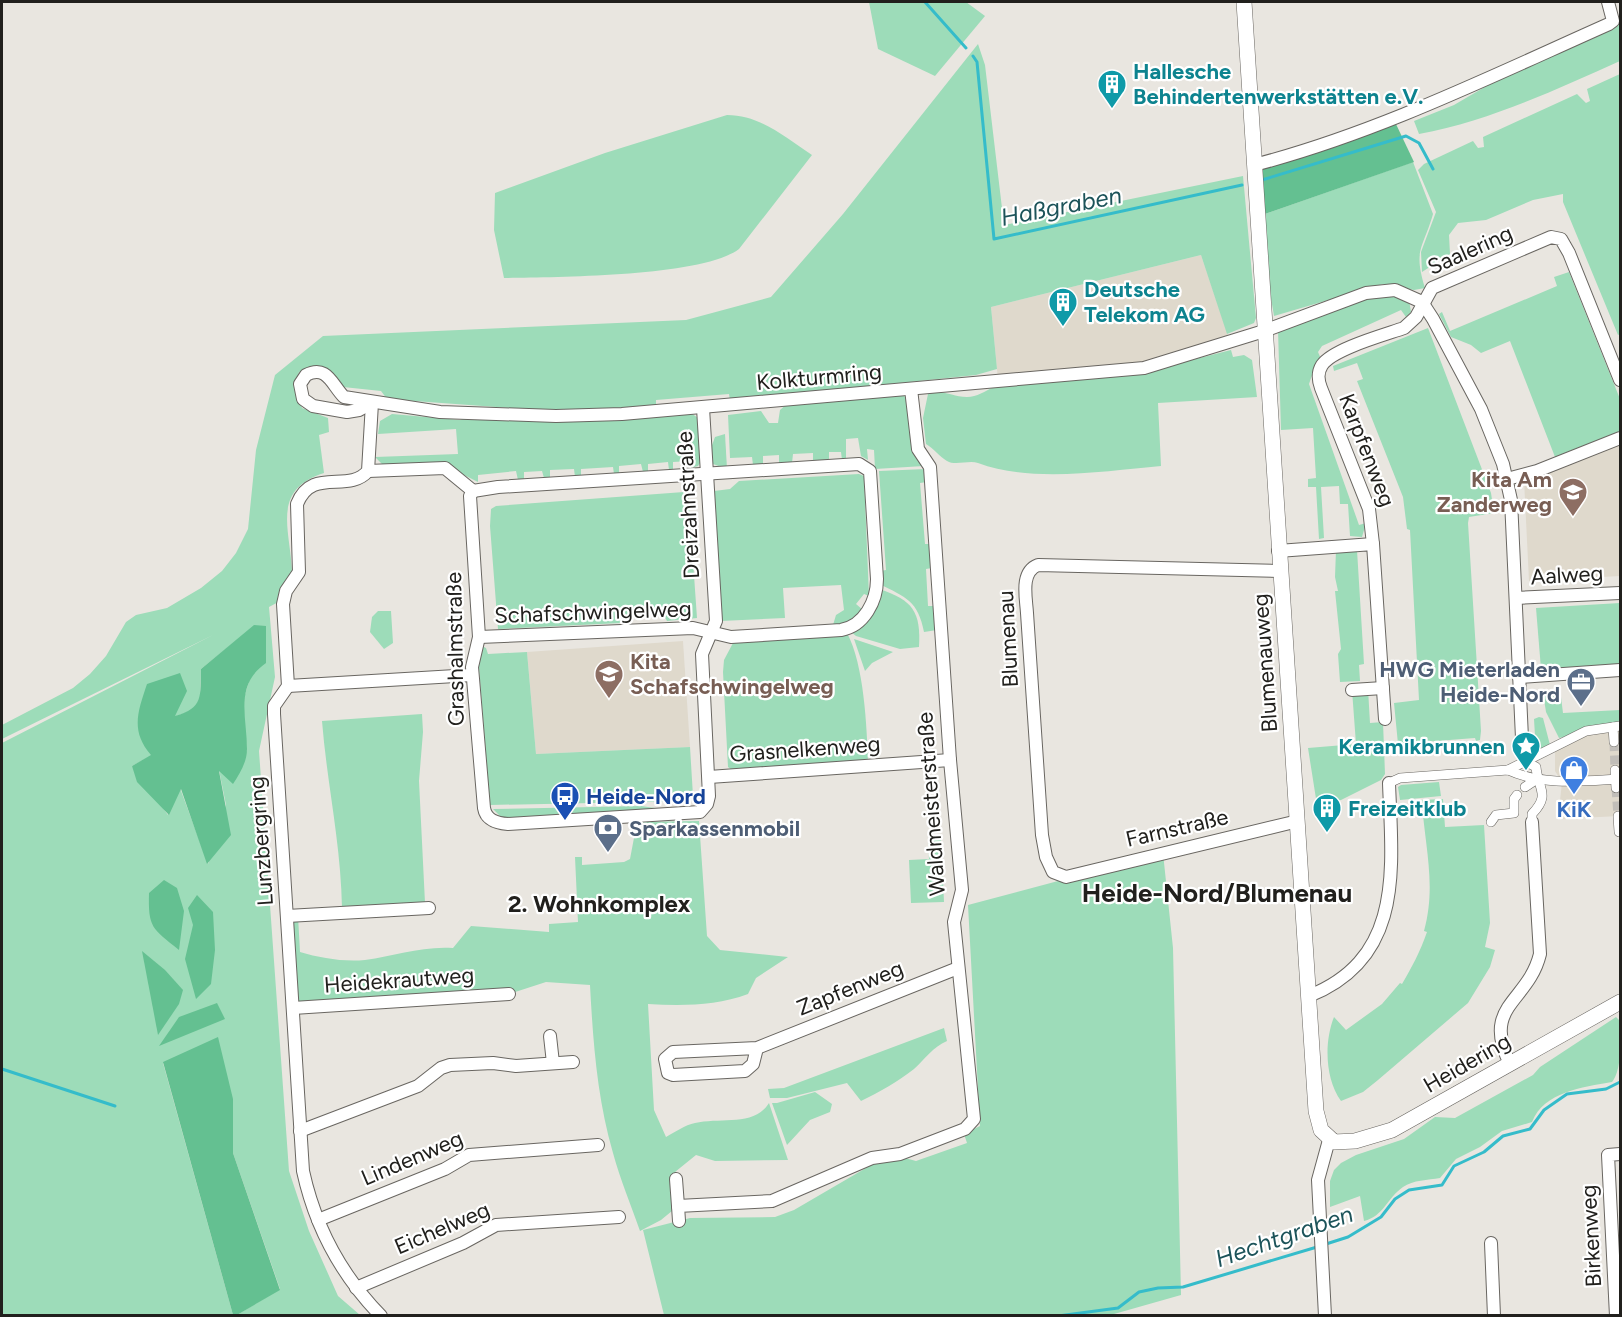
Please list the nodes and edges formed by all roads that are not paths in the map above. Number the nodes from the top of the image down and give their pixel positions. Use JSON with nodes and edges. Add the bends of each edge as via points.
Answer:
{"nodes":[{"id":1,"x":1244,"y":2,"type":"edge"},
{"id":2,"x":1608,"y":2,"type":"edge"},
{"id":3,"x":1254,"y":165,"type":"junction"},
{"id":4,"x":1422,"y":303,"type":"junction"},
{"id":5,"x":1264,"y":332,"type":"junction"},
{"id":6,"x":1319,"y":371,"type":"joint"},
{"id":7,"x":1620,"y":380,"type":"edge"},
{"id":8,"x":911,"y":389,"type":"junction"},
{"id":9,"x":372,"y":403,"type":"junction"},
{"id":10,"x":703,"y":408,"type":"junction"},
{"id":11,"x":1620,"y":438,"type":"edge"},
{"id":12,"x":368,"y":471,"type":"junction"},
{"id":13,"x":708,"y":474,"type":"junction"},
{"id":14,"x":1507,"y":479,"type":"junction"},
{"id":15,"x":473,"y":491,"type":"junction"},
{"id":16,"x":1373,"y":543,"type":"junction"},
{"id":17,"x":1278,"y":551,"type":"junction"},
{"id":18,"x":1281,"y":571,"type":"junction"},
{"id":19,"x":1620,"y":593,"type":"edge"},
{"id":20,"x":1516,"y":598,"type":"junction"},
{"id":21,"x":713,"y":631,"type":"junction"},
{"id":22,"x":479,"y":637,"type":"junction"},
{"id":23,"x":1620,"y":670,"type":"edge"},
{"id":24,"x":472,"y":675,"type":"junction"},
{"id":25,"x":1520,"y":677,"type":"junction"},
{"id":26,"x":288,"y":686,"type":"junction"},
{"id":27,"x":1383,"y":688,"type":"junction"},
{"id":28,"x":1352,"y":690,"type":"dead end"},
{"id":29,"x":1385,"y":719,"type":"dead end"},
{"id":30,"x":1617,"y":727,"type":"edge"},
{"id":31,"x":1614,"y":742,"type":"dead end"},
{"id":32,"x":1522,"y":744,"type":"joint"},
{"id":33,"x":950,"y":760,"type":"junction"},
{"id":34,"x":1524,"y":761,"type":"junction"},
{"id":35,"x":1504,"y":770,"type":"junction"},
{"id":36,"x":710,"y":777,"type":"junction"},
{"id":37,"x":1537,"y":779,"type":"junction"},
{"id":38,"x":1617,"y":779,"type":"edge"},
{"id":39,"x":1389,"y":783,"type":"joint"},
{"id":40,"x":1525,"y":787,"type":"dead end"},
{"id":41,"x":1514,"y":797,"type":"dead end"},
{"id":42,"x":483,"y":808,"type":"joint"},
{"id":43,"x":1618,"y":816,"type":"dead end"},
{"id":44,"x":1298,"y":821,"type":"junction"},
{"id":45,"x":1491,"y":822,"type":"dead end"},
{"id":46,"x":1532,"y":822,"type":"joint"},
{"id":47,"x":1620,"y":832,"type":"edge"},
{"id":48,"x":1066,"y":877,"type":"joint"},
{"id":49,"x":429,"y":908,"type":"dead end"},
{"id":50,"x":287,"y":916,"type":"junction"},
{"id":51,"x":958,"y":968,"type":"junction"},
{"id":52,"x":509,"y":994,"type":"dead end"},
{"id":53,"x":1309,"y":996,"type":"junction"},
{"id":54,"x":1620,"y":1002,"type":"edge"},
{"id":55,"x":293,"y":1008,"type":"junction"},
{"id":56,"x":550,"y":1036,"type":"dead end"},
{"id":57,"x":758,"y":1048,"type":"junction"},
{"id":58,"x":573,"y":1062,"type":"dead end"},
{"id":59,"x":553,"y":1063,"type":"junction"},
{"id":60,"x":1509,"y":1064,"type":"junction"},
{"id":61,"x":300,"y":1131,"type":"junction"},
{"id":62,"x":1329,"y":1140,"type":"junction"},
{"id":63,"x":598,"y":1145,"type":"dead end"},
{"id":64,"x":1614,"y":1155,"type":"edge"},
{"id":65,"x":676,"y":1179,"type":"dead end"},
{"id":66,"x":678,"y":1206,"type":"junction"},
{"id":67,"x":619,"y":1217,"type":"dead end"},
{"id":68,"x":318,"y":1220,"type":"junction"},
{"id":69,"x":679,"y":1221,"type":"dead end"},
{"id":70,"x":1491,"y":1242,"type":"dead end"},
{"id":71,"x":356,"y":1288,"type":"junction"},
{"id":72,"x":381,"y":1316,"type":"edge"},
{"id":73,"x":1325,"y":1316,"type":"edge"},
{"id":74,"x":1494,"y":1316,"type":"edge"},
{"id":75,"x":1616,"y":1316,"type":"edge"}],
"edges":[{"from":1,"to":3,"type":"street","name":"Blumenauweg"},
{"from":2,"to":3,"type":"street","via":[[1613,21],[1395,118],[1308,151]]},
{"from":3,"to":5,"type":"street","name":"Blumenauweg"},
{"from":4,"to":5,"type":"street","name":"Kolkturmring","via":[[1407,294],[1381,290]]},
{"from":4,"to":6,"type":"street","name":"Saalering","via":[[1404,328],[1333,355]]},
{"from":4,"to":7,"type":"street","name":"Saalering","via":[[1428,292],[1444,281],[1551,237],[1560,239]]},
{"from":4,"to":14,"type":"street","via":[[1475,396]]},
{"from":5,"to":8,"type":"street","name":"Kolkturmring","via":[[1144,368]]},
{"from":5,"to":17,"type":"street","name":"Blumenauweg"},
{"from":6,"to":16,"type":"street","name":"Karpfenweg","via":[[1321,388],[1369,509]]},
{"from":8,"to":10,"type":"street","name":"Kolkturmring"},
{"from":8,"to":33,"type":"street","name":"Waldmeisterstraße","via":[[918,449],[930,467]]},
{"from":9,"to":9,"type":"street","name":"Kolkturmring","via":[[344,397],[320,372],[306,375],[300,384],[303,399],[313,406],[350,412]]},
{"from":9,"to":10,"type":"street","name":"Kolkturmring","via":[[440,412],[556,416]]},
{"from":9,"to":12,"type":"street"},
{"from":10,"to":13,"type":"street","name":"Dreizahnstraße"},
{"from":11,"to":14,"type":"street"},
{"from":12,"to":15,"type":"street","via":[[445,468]]},
{"from":12,"to":26,"type":"street","via":[[358,479],[315,483],[300,495],[299,572],[286,591],[283,604]]},
{"from":13,"to":15,"type":"street"},
{"from":13,"to":21,"type":"street","name":"Dreizahnstraße","via":[[716,621]]},
{"from":13,"to":21,"type":"street","name":"Schafschwingelweg","via":[[859,464],[870,471],[877,579],[876,597],[850,628],[731,637]]},
{"from":14,"to":20,"type":"street"},
{"from":15,"to":22,"type":"street","name":"Grashalmstraße","via":[[470,496]]},
{"from":16,"to":17,"type":"street","name":"Karpfenweg"},
{"from":16,"to":27,"type":"street","name":"Karpfenweg"},
{"from":17,"to":18,"type":"street","name":"Blumenauweg"},
{"from":18,"to":44,"type":"street","name":"Blumenauweg"},
{"from":18,"to":48,"type":"street","name":"Blumenau","via":[[1049,564],[1028,571],[1027,614],[1044,847],[1053,872]]},
{"from":19,"to":20,"type":"street","name":"Aalweg"},
{"from":20,"to":25,"type":"street"},
{"from":21,"to":22,"type":"street","name":"Schafschwingelweg","via":[[693,627]]},
{"from":21,"to":36,"type":"street","name":"Dreizahnstraße","via":[[702,654]]},
{"from":22,"to":24,"type":"street","name":"Grashalmstraße"},
{"from":23,"to":25,"type":"street"},
{"from":24,"to":26,"type":"street"},
{"from":24,"to":42,"type":"street","name":"Grashalmstraße"},
{"from":25,"to":32,"type":"street"},
{"from":26,"to":50,"type":"street","name":"Lunzbergring","via":[[274,706]]},
{"from":27,"to":28,"type":"street"},
{"from":27,"to":29,"type":"street","name":"Karpfenweg"},
{"from":30,"to":31,"type":"street"},
{"from":30,"to":34,"type":"street","via":[[1586,731]]},
{"from":32,"to":34,"type":"street"},
{"from":33,"to":36,"type":"street","name":"Grasnelkenweg"},
{"from":33,"to":51,"type":"street","name":"Waldmeisterstraße","via":[[962,890],[954,922]]},
{"from":34,"to":35,"type":"street"},
{"from":34,"to":37,"type":"street","via":[[1536,767]]},
{"from":35,"to":37,"type":"street"},
{"from":35,"to":39,"type":"street","via":[[1400,778]]},
{"from":36,"to":42,"type":"street","name":"Grasnelkenweg","via":[[709,801],[698,812],[508,824],[489,818]]},
{"from":37,"to":38,"type":"street"},
{"from":37,"to":40,"type":"street"},
{"from":37,"to":46,"type":"street","via":[[1544,793],[1532,814]]},
{"from":39,"to":53,"type":"street","via":[[1391,875],[1378,934],[1366,956],[1326,989]]},
{"from":41,"to":45,"type":"street","via":[[1514,813],[1496,814]]},
{"from":43,"to":47,"type":"street"},
{"from":44,"to":48,"type":"street","name":"Farnstraße"},
{"from":44,"to":53,"type":"street","name":"Blumenauweg"},
{"from":46,"to":60,"type":"street","via":[[1540,954],[1499,1026],[1499,1041]]},
{"from":49,"to":50,"type":"street"},
{"from":50,"to":55,"type":"street","name":"Lunzbergring"},
{"from":51,"to":57,"type":"street","name":"Zapfenweg"},
{"from":51,"to":66,"type":"street","name":"Waldmeisterstraße","via":[[974,1106],[971,1124],[905,1153],[872,1158],[772,1201]]},
{"from":52,"to":55,"type":"street","name":"Heidekrautweg"},
{"from":53,"to":62,"type":"street","name":"Blumenauweg","via":[[1317,1120]]},
{"from":54,"to":60,"type":"street","name":"Heidering"},
{"from":55,"to":61,"type":"street","name":"Lunzbergring"},
{"from":56,"to":59,"type":"street"},
{"from":57,"to":57,"type":"street","name":"Zapfenweg","via":[[673,1052],[665,1059],[665,1067],[673,1075],[745,1071],[753,1064]]},
{"from":58,"to":59,"type":"street"},
{"from":59,"to":61,"type":"street","via":[[450,1065],[418,1086]]},
{"from":60,"to":62,"type":"street","name":"Heidering","via":[[1392,1130],[1342,1143]]},
{"from":61,"to":68,"type":"street","name":"Lunzbergring","via":[[303,1171]]},
{"from":62,"to":73,"type":"street","via":[[1318,1173]]},
{"from":63,"to":68,"type":"street","name":"Lindenweg","via":[[469,1155],[445,1169]]},
{"from":64,"to":75,"type":"street","name":"Birkenweg"},
{"from":65,"to":66,"type":"street"},
{"from":66,"to":69,"type":"street"},
{"from":67,"to":71,"type":"street","name":"Eichelweg","via":[[496,1225],[464,1243]]},
{"from":68,"to":71,"type":"street","name":"Lunzbergring"},
{"from":70,"to":74,"type":"street"},
{"from":71,"to":72,"type":"street","name":"Lunzbergring"}]}
